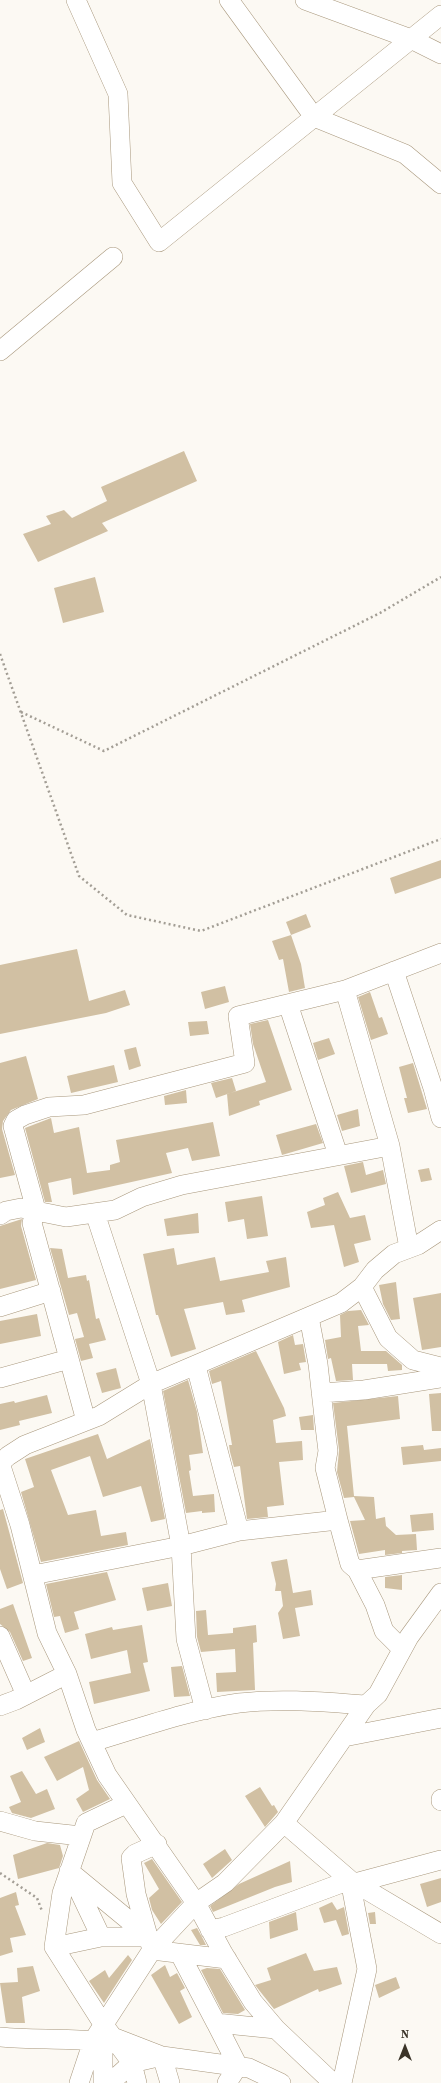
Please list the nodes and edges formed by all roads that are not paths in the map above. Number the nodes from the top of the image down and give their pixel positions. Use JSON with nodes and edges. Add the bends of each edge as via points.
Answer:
{"nodes":[{"id":1,"x":76,"y":0,"type":"edge"},
{"id":2,"x":229,"y":0,"type":"edge"},
{"id":3,"x":304,"y":0,"type":"edge"},
{"id":4,"x":441,"y":15,"type":"edge"},
{"id":5,"x":411,"y":39,"type":"junction"},
{"id":6,"x":441,"y":42,"type":"edge"},
{"id":7,"x":441,"y":54,"type":"edge"},
{"id":8,"x":314,"y":117,"type":"junction"},
{"id":9,"x":441,"y":184,"type":"edge"},
{"id":10,"x":113,"y":256,"type":"dead end"},
{"id":11,"x":0,"y":351,"type":"edge"},
{"id":12,"x":441,"y":953,"type":"edge"},
{"id":13,"x":394,"y":971,"type":"junction"},
{"id":14,"x":345,"y":990,"type":"junction"},
{"id":15,"x":288,"y":1004,"type":"junction"},
{"id":16,"x":441,"y":1118,"type":"edge"},
{"id":17,"x":390,"y":1146,"type":"junction"},
{"id":18,"x":338,"y":1155,"type":"junction"},
{"id":19,"x":36,"y":1210,"type":"junction"},
{"id":20,"x":95,"y":1213,"type":"junction"},
{"id":21,"x":0,"y":1215,"type":"edge"},
{"id":22,"x":441,"y":1230,"type":"edge"},
{"id":23,"x":409,"y":1248,"type":"junction"},
{"id":24,"x":362,"y":1287,"type":"junction"},
{"id":25,"x":51,"y":1291,"type":"junction"},
{"id":26,"x":0,"y":1307,"type":"edge"},
{"id":27,"x":309,"y":1317,"type":"junction"},
{"id":28,"x":69,"y":1359,"type":"junction"},
{"id":29,"x":196,"y":1366,"type":"junction"},
{"id":30,"x":441,"y":1367,"type":"edge"},
{"id":31,"x":0,"y":1378,"type":"edge"},
{"id":32,"x":441,"y":1378,"type":"edge"},
{"id":33,"x":151,"y":1384,"type":"junction"},
{"id":34,"x":321,"y":1393,"type":"junction"},
{"id":35,"x":86,"y":1421,"type":"junction"},
{"id":36,"x":0,"y":1463,"type":"edge"},
{"id":37,"x":338,"y":1520,"type":"junction"},
{"id":38,"x":239,"y":1531,"type":"junction"},
{"id":39,"x":181,"y":1546,"type":"junction"},
{"id":40,"x":441,"y":1558,"type":"edge"},
{"id":41,"x":357,"y":1570,"type":"junction"},
{"id":42,"x":33,"y":1576,"type":"junction"},
{"id":43,"x":441,"y":1592,"type":"edge"},
{"id":44,"x":0,"y":1636,"type":"edge"},
{"id":45,"x":402,"y":1649,"type":"junction"},
{"id":46,"x":67,"y":1674,"type":"junction"},
{"id":47,"x":26,"y":1695,"type":"junction"},
{"id":48,"x":366,"y":1705,"type":"junction"},
{"id":49,"x":0,"y":1706,"type":"edge"},
{"id":50,"x":205,"y":1710,"type":"junction"},
{"id":51,"x":441,"y":1718,"type":"edge"},
{"id":52,"x":344,"y":1737,"type":"junction"},
{"id":53,"x":92,"y":1742,"type":"junction"},
{"id":54,"x":126,"y":1804,"type":"junction"},
{"id":55,"x":0,"y":1821,"type":"edge"},
{"id":56,"x":284,"y":1823,"type":"junction"},
{"id":57,"x":81,"y":1836,"type":"junction"},
{"id":58,"x":157,"y":1844,"type":"junction"},
{"id":59,"x":441,"y":1860,"type":"edge"},
{"id":60,"x":69,"y":1871,"type":"junction"},
{"id":61,"x":352,"y":1882,"type":"junction"},
{"id":62,"x":196,"y":1903,"type":"junction"},
{"id":63,"x":210,"y":1930,"type":"junction"},
{"id":64,"x":441,"y":1934,"type":"edge"},
{"id":65,"x":101,"y":1937,"type":"junction"},
{"id":66,"x":150,"y":1944,"type":"junction"},
{"id":67,"x":54,"y":1947,"type":"junction"},
{"id":68,"x":180,"y":1954,"type":"junction"},
{"id":69,"x":226,"y":1959,"type":"junction"},
{"id":70,"x":216,"y":2024,"type":"junction"},
{"id":71,"x":276,"y":2028,"type":"junction"},
{"id":72,"x":108,"y":2031,"type":"junction"},
{"id":73,"x":0,"y":2037,"type":"edge"},
{"id":74,"x":93,"y":2041,"type":"junction"},
{"id":75,"x":162,"y":2056,"type":"junction"},
{"id":76,"x":132,"y":2063,"type":"junction"},
{"id":77,"x":238,"y":2066,"type":"junction"},
{"id":78,"x":105,"y":2082,"type":"edge"},
{"id":79,"x":79,"y":2083,"type":"edge"},
{"id":80,"x":137,"y":2083,"type":"edge"},
{"id":81,"x":170,"y":2083,"type":"edge"},
{"id":82,"x":227,"y":2083,"type":"edge"},
{"id":83,"x":281,"y":2083,"type":"edge"},
{"id":84,"x":334,"y":2083,"type":"edge"},
{"id":85,"x":342,"y":2083,"type":"edge"}],
"edges":[{"from":1,"to":8,"type":"street","via":[[118,94],[122,184],[159,242]]},
{"from":2,"to":8,"type":"street"},
{"from":3,"to":5,"type":"street"},
{"from":4,"to":5,"type":"street"},
{"from":5,"to":6,"type":"street"},
{"from":5,"to":7,"type":"street"},
{"from":5,"to":8,"type":"street"},
{"from":8,"to":9,"type":"street","via":[[405,154]]},
{"from":10,"to":11,"type":"street"},
{"from":12,"to":13,"type":"street"},
{"from":13,"to":14,"type":"street"},
{"from":13,"to":16,"type":"street"},
{"from":14,"to":15,"type":"street"},
{"from":14,"to":17,"type":"street"},
{"from":15,"to":18,"type":"street"},
{"from":15,"to":19,"type":"street","via":[[238,1016],[245,1063],[84,1105],[49,1107],[16,1120],[13,1126]]},
{"from":17,"to":18,"type":"street"},
{"from":17,"to":23,"type":"street"},
{"from":18,"to":20,"type":"street","via":[[182,1185],[142,1197],[115,1210]]},
{"from":19,"to":20,"type":"street","via":[[66,1217]]},
{"from":19,"to":21,"type":"street","via":[[21,1208]]},
{"from":19,"to":25,"type":"street","via":[[32,1223]]},
{"from":20,"to":33,"type":"street"},
{"from":22,"to":23,"type":"street"},
{"from":23,"to":24,"type":"street","via":[[389,1258],[375,1270]]},
{"from":24,"to":27,"type":"street","via":[[341,1303]]},
{"from":24,"to":30,"type":"street","via":[[388,1338],[414,1360]]},
{"from":25,"to":26,"type":"street"},
{"from":25,"to":28,"type":"street"},
{"from":27,"to":29,"type":"street"},
{"from":27,"to":34,"type":"street"},
{"from":28,"to":31,"type":"street"},
{"from":28,"to":35,"type":"street"},
{"from":29,"to":33,"type":"street"},
{"from":29,"to":38,"type":"street"},
{"from":32,"to":34,"type":"street","via":[[364,1390]]},
{"from":33,"to":35,"type":"street","via":[[99,1416]]},
{"from":33,"to":39,"type":"street"},
{"from":34,"to":37,"type":"street","via":[[328,1451],[325,1468]]},
{"from":35,"to":36,"type":"street","via":[[25,1446]]},
{"from":36,"to":42,"type":"street","via":[[20,1524]]},
{"from":37,"to":38,"type":"street"},
{"from":37,"to":41,"type":"street","via":[[350,1564]]},
{"from":38,"to":39,"type":"street"},
{"from":39,"to":42,"type":"street"},
{"from":39,"to":50,"type":"street","via":[[186,1639]]},
{"from":40,"to":41,"type":"street"},
{"from":41,"to":45,"type":"street","via":[[375,1605],[384,1631]]},
{"from":42,"to":46,"type":"street","via":[[47,1633]]},
{"from":43,"to":45,"type":"street"},
{"from":44,"to":47,"type":"street"},
{"from":45,"to":48,"type":"street","via":[[378,1694]]},
{"from":46,"to":47,"type":"street"},
{"from":46,"to":53,"type":"street"},
{"from":47,"to":49,"type":"street"},
{"from":48,"to":50,"type":"street","via":[[261,1701]]},
{"from":48,"to":52,"type":"street"},
{"from":50,"to":53,"type":"street"},
{"from":51,"to":52,"type":"street"},
{"from":52,"to":56,"type":"street"},
{"from":53,"to":54,"type":"street","via":[[107,1775]]},
{"from":54,"to":57,"type":"street","via":[[86,1823]]},
{"from":54,"to":58,"type":"street"},
{"from":55,"to":57,"type":"street","via":[[35,1831]]},
{"from":56,"to":61,"type":"street"},
{"from":56,"to":62,"type":"street","via":[[225,1883]]},
{"from":57,"to":60,"type":"street"},
{"from":58,"to":62,"type":"street"},
{"from":58,"to":66,"type":"street","via":[[131,1858],[136,1894]]},
{"from":59,"to":61,"type":"street"},
{"from":60,"to":65,"type":"street"},
{"from":60,"to":66,"type":"street"},
{"from":60,"to":67,"type":"street","via":[[62,1893]]},
{"from":61,"to":63,"type":"street"},
{"from":61,"to":64,"type":"street"},
{"from":61,"to":85,"type":"street","via":[[367,1969]]},
{"from":62,"to":63,"type":"street"},
{"from":62,"to":66,"type":"street"},
{"from":63,"to":69,"type":"street"},
{"from":65,"to":66,"type":"street"},
{"from":65,"to":67,"type":"street"},
{"from":66,"to":68,"type":"street"},
{"from":66,"to":72,"type":"street"},
{"from":67,"to":72,"type":"street"},
{"from":68,"to":69,"type":"street"},
{"from":68,"to":70,"type":"street"},
{"from":69,"to":71,"type":"street","via":[[253,2002]]},
{"from":70,"to":71,"type":"street"},
{"from":70,"to":77,"type":"street"},
{"from":71,"to":84,"type":"street"},
{"from":72,"to":74,"type":"street"},
{"from":72,"to":75,"type":"street"},
{"from":72,"to":76,"type":"street"},
{"from":72,"to":78,"type":"street"},
{"from":73,"to":74,"type":"street"},
{"from":74,"to":79,"type":"street"},
{"from":75,"to":76,"type":"street"},
{"from":75,"to":77,"type":"street"},
{"from":75,"to":81,"type":"street"},
{"from":76,"to":78,"type":"street"},
{"from":76,"to":80,"type":"street"},
{"from":77,"to":82,"type":"street"},
{"from":77,"to":83,"type":"street"}]}
